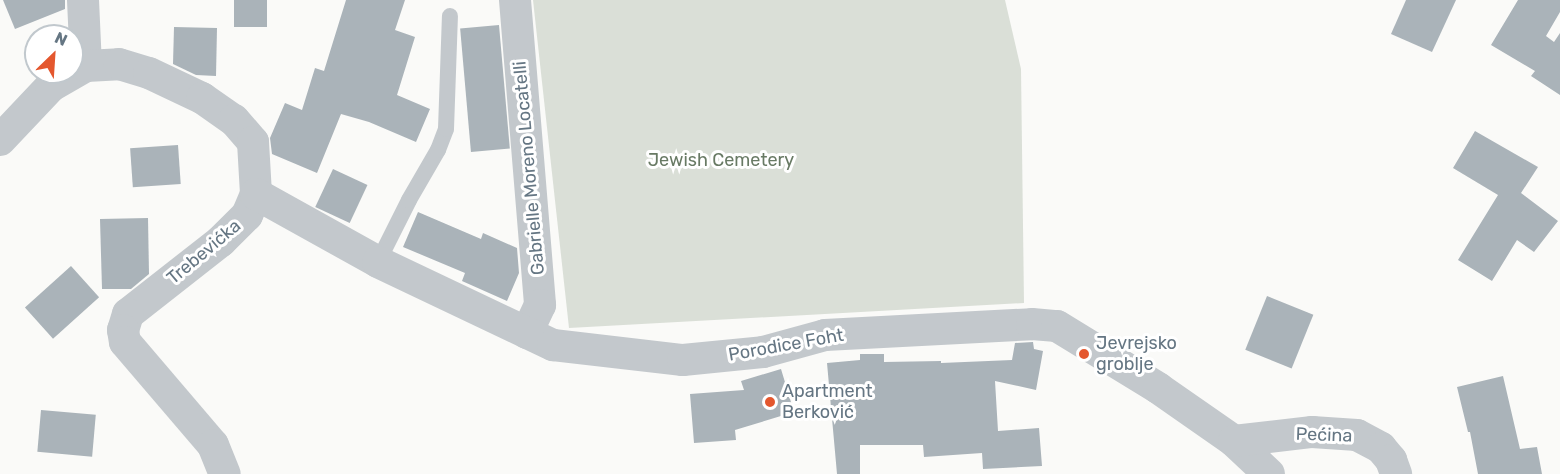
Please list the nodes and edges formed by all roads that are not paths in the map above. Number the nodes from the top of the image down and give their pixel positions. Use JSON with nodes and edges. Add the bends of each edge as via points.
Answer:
{"nodes":[{"id":1,"x":83,"y":0,"type":"edge"},
{"id":2,"x":515,"y":0,"type":"edge"},
{"id":3,"x":450,"y":16,"type":"dead end"},
{"id":4,"x":86,"y":66,"type":"junction"},
{"id":5,"x":0,"y":140,"type":"edge"},
{"id":6,"x":256,"y":194,"type":"junction"},
{"id":7,"x":378,"y":262,"type":"junction"},
{"id":8,"x":527,"y":333,"type":"junction"},
{"id":9,"x":1234,"y":441,"type":"junction"},
{"id":10,"x":225,"y":474,"type":"edge"},
{"id":11,"x":1269,"y":474,"type":"edge"},
{"id":12,"x":1396,"y":474,"type":"edge"}],
"edges":[{"from":1,"to":4,"type":"street"},
{"from":2,"to":8,"type":"street","name":"Gabrielle Moreno Locatelli","via":[[540,305]]},
{"from":3,"to":7,"type":"lane","via":[[446,129]]},
{"from":4,"to":5,"type":"street","via":[[51,86]]},
{"from":4,"to":6,"type":"street","via":[[119,64],[149,73],[195,94],[234,120],[253,142]]},
{"from":6,"to":7,"type":"street","name":"Porodice Foht"},
{"from":6,"to":10,"type":"street","name":"Trebevićka","via":[[247,215],[221,241],[128,314],[123,330],[125,342],[213,445]]},
{"from":7,"to":8,"type":"street","name":"Porodice Foht"},
{"from":8,"to":9,"type":"street","name":"Porodice Foht","via":[[553,345],[683,360],[763,352],[825,335],[1057,326],[1158,388]]},
{"from":9,"to":11,"type":"street","name":"Porodice Foht"},
{"from":9,"to":12,"type":"street","name":"Pećina","via":[[1312,432],[1357,435],[1381,448]]}]}
